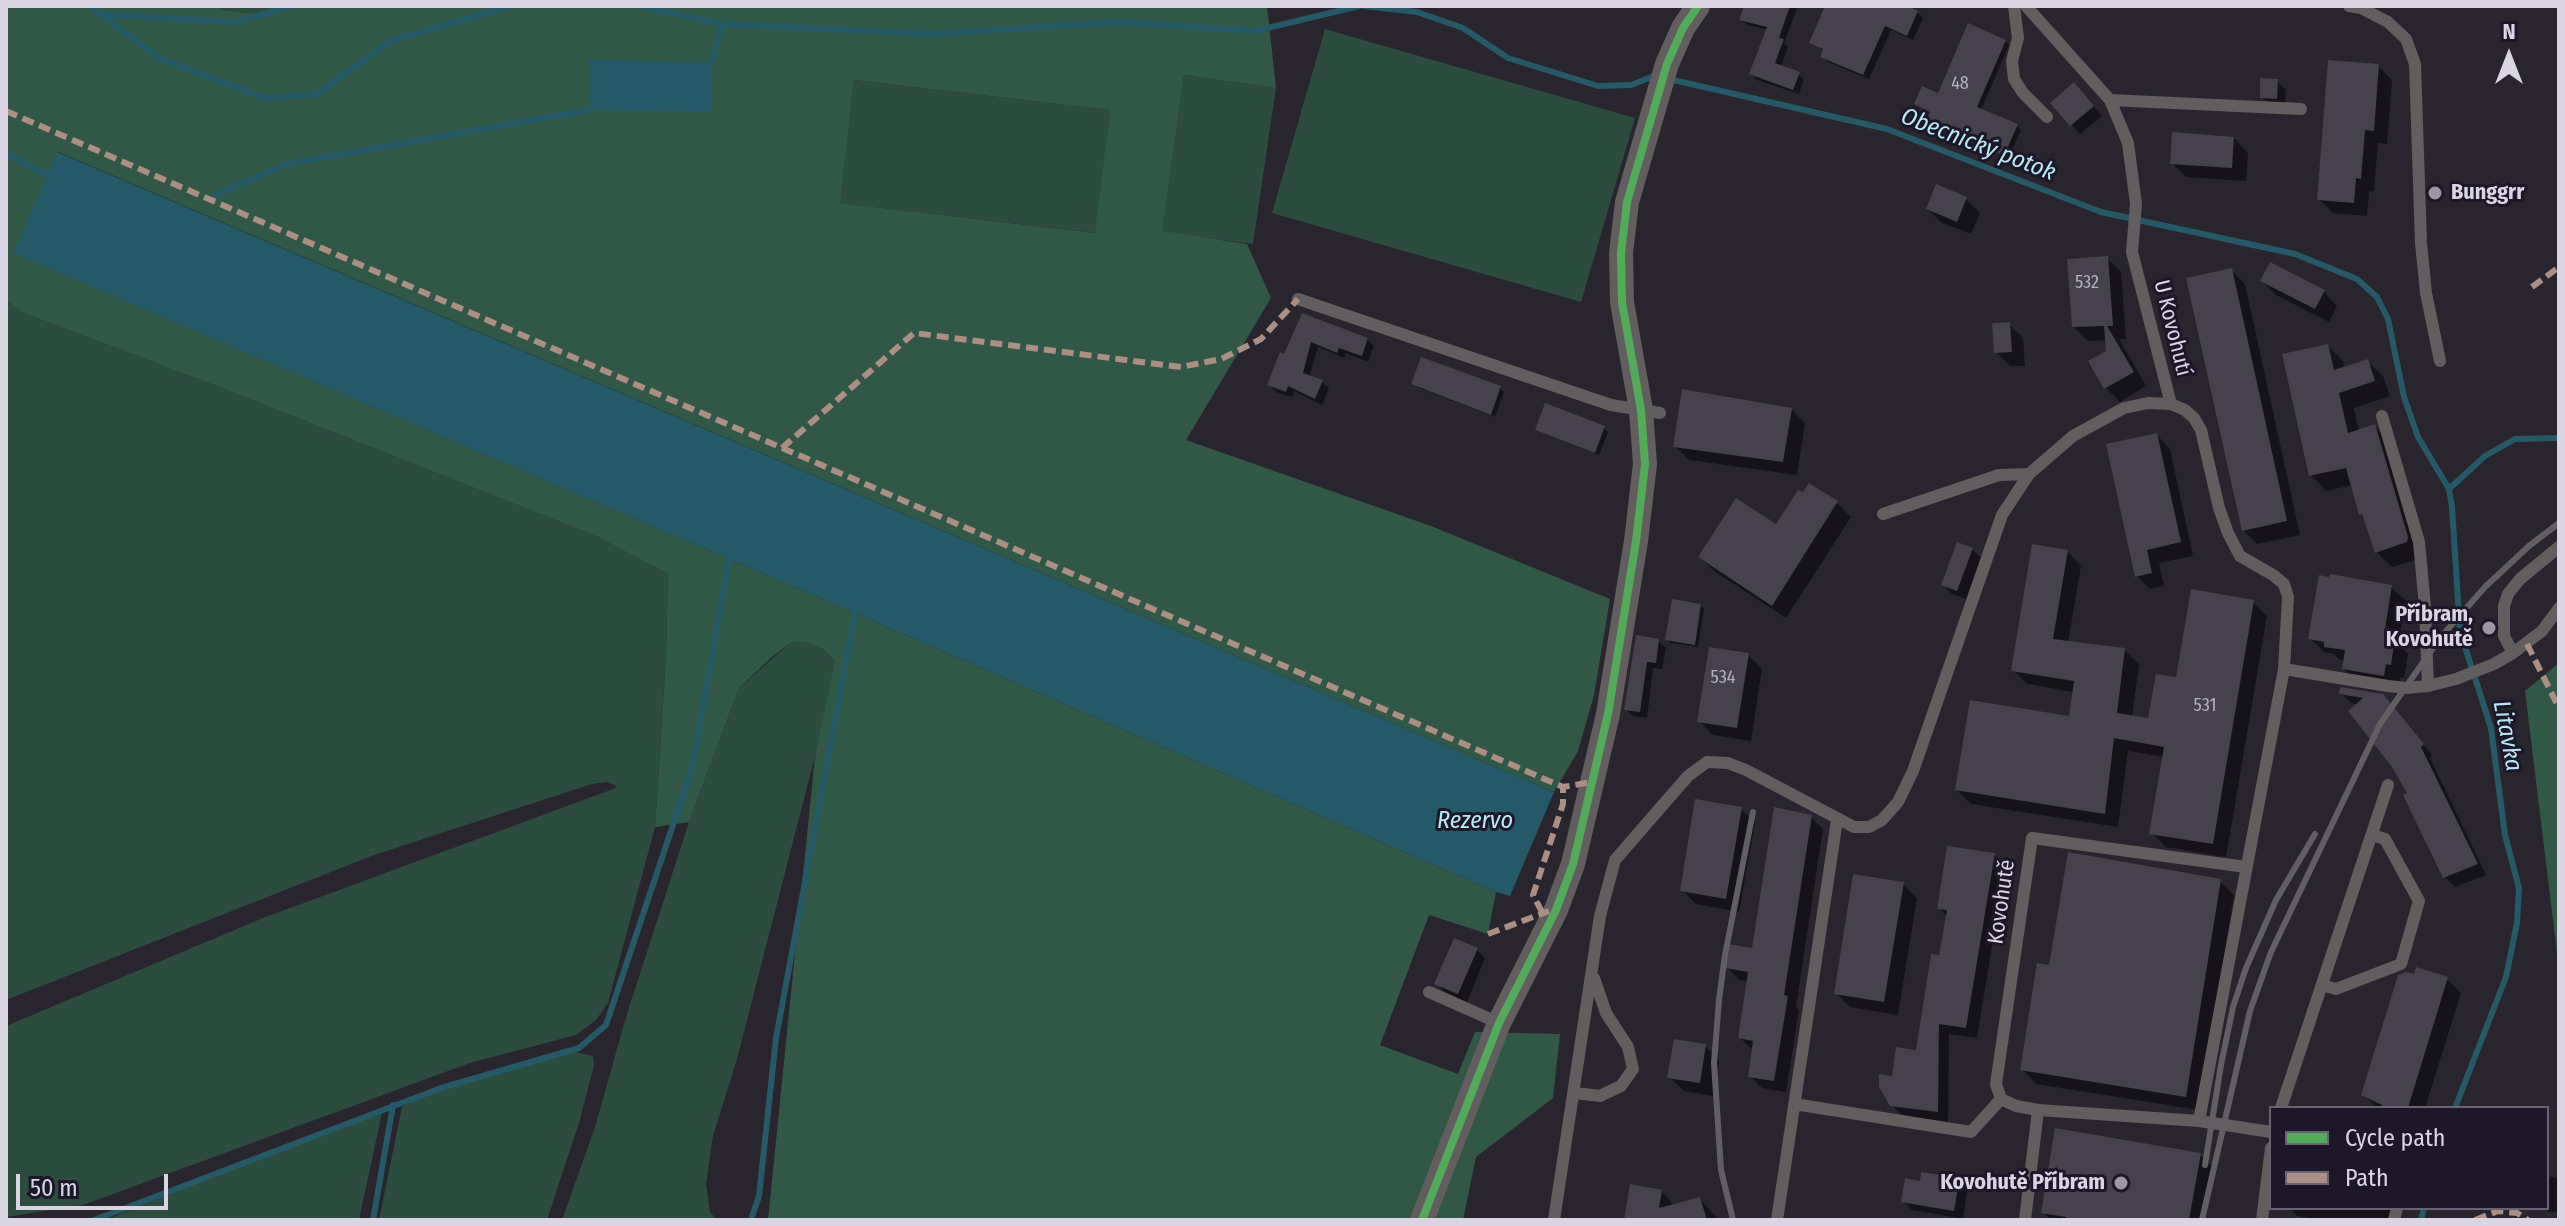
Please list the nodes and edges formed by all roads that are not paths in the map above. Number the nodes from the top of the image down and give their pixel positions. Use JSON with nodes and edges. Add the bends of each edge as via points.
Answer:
{"nodes":[{"id":1,"x":1698,"y":6,"type":"edge"},
{"id":2,"x":2014,"y":6,"type":"edge"},
{"id":3,"x":2026,"y":6,"type":"edge"},
{"id":4,"x":2349,"y":6,"type":"edge"},
{"id":5,"x":2110,"y":100,"type":"junction"},
{"id":6,"x":2301,"y":109,"type":"dead end"},
{"id":7,"x":2047,"y":117,"type":"dead end"},
{"id":8,"x":1298,"y":299,"type":"dead end"},
{"id":9,"x":2440,"y":361,"type":"dead end"},
{"id":10,"x":2171,"y":404,"type":"junction"},
{"id":11,"x":1650,"y":411,"type":"junction"},
{"id":12,"x":2382,"y":416,"type":"dead end"},
{"id":13,"x":2029,"y":474,"type":"junction"},
{"id":14,"x":1883,"y":514,"type":"dead end"},
{"id":15,"x":2559,"y":547,"type":"edge"},
{"id":16,"x":2559,"y":608,"type":"edge"},
{"id":17,"x":2513,"y":653,"type":"junction"},
{"id":18,"x":2284,"y":669,"type":"junction"},
{"id":19,"x":2428,"y":686,"type":"junction"},
{"id":20,"x":2388,"y":785,"type":"dead end"},
{"id":21,"x":1837,"y":820,"type":"junction"},
{"id":22,"x":2372,"y":835,"type":"junction"},
{"id":23,"x":2246,"y":867,"type":"junction"},
{"id":24,"x":1593,"y":975,"type":"junction"},
{"id":25,"x":2322,"y":985,"type":"junction"},
{"id":26,"x":1429,"y":992,"type":"dead end"},
{"id":27,"x":1499,"y":1023,"type":"junction"},
{"id":28,"x":1575,"y":1093,"type":"junction"},
{"id":29,"x":2001,"y":1099,"type":"junction"},
{"id":30,"x":1794,"y":1104,"type":"junction"},
{"id":31,"x":2282,"y":1106,"type":"edge"},
{"id":32,"x":2038,"y":1110,"type":"junction"},
{"id":33,"x":2199,"y":1121,"type":"junction"},
{"id":34,"x":2269,"y":1132,"type":"edge"},
{"id":35,"x":2269,"y":1164,"type":"edge"},
{"id":36,"x":1422,"y":1220,"type":"edge"},
{"id":37,"x":1554,"y":1220,"type":"edge"},
{"id":38,"x":1777,"y":1220,"type":"edge"},
{"id":39,"x":2025,"y":1220,"type":"edge"},
{"id":40,"x":2262,"y":1220,"type":"edge"}],
"edges":[{"from":1,"to":11,"type":"street","via":[[1667,64],[1627,202],[1622,302]]},
{"from":2,"to":7,"type":"lane","via":[[2014,79]]},
{"from":3,"to":5,"type":"lane","name":"U Kovohutí"},
{"from":4,"to":9,"type":"lane","via":[[2388,22],[2406,39],[2415,64],[2421,243]]},
{"from":5,"to":6,"type":"lane"},
{"from":5,"to":10,"type":"lane","name":"U Kovohutí","via":[[2128,143],[2136,204],[2132,252]]},
{"from":8,"to":11,"type":"lane","via":[[1611,405]]},
{"from":10,"to":13,"type":"lane","name":"U Kovohutí","via":[[2124,408],[2073,436]]},
{"from":10,"to":18,"type":"lane","via":[[2185,410],[2201,430],[2219,508],[2240,556],[2284,584]]},
{"from":11,"to":27,"type":"street","via":[[1608,714],[1573,864]]},
{"from":12,"to":19,"type":"lane","via":[[2419,542]]},
{"from":13,"to":14,"type":"lane","via":[[1999,475]]},
{"from":13,"to":21,"type":"lane","name":"U Kovohutí","via":[[2002,515],[1898,802],[1869,827]]},
{"from":15,"to":17,"type":"lane","via":[[2508,594],[2504,636]]},
{"from":16,"to":17,"type":"lane","via":[[2542,631]]},
{"from":17,"to":19,"type":"lane"},
{"from":18,"to":19,"type":"lane","via":[[2388,686]]},
{"from":18,"to":23,"type":"lane"},
{"from":20,"to":22,"type":"lane"},
{"from":21,"to":24,"type":"lane","via":[[1746,770],[1707,762],[1688,776],[1615,860],[1600,916]]},
{"from":21,"to":30,"type":"lane"},
{"from":22,"to":25,"type":"lane"},
{"from":22,"to":25,"type":"lane","via":[[2385,839],[2419,901],[2401,964],[2336,989]]},
{"from":23,"to":29,"type":"lane","name":"Kovohutě","via":[[2032,838],[1996,1084]]},
{"from":23,"to":33,"type":"lane"},
{"from":24,"to":28,"type":"lane"},
{"from":24,"to":28,"type":"lane","via":[[1606,1013],[1628,1047],[1633,1069],[1621,1086],[1600,1096]]},
{"from":25,"to":31,"type":"lane"},
{"from":26,"to":27,"type":"lane"},
{"from":27,"to":36,"type":"street"},
{"from":28,"to":37,"type":"lane"},
{"from":29,"to":30,"type":"lane","via":[[1971,1132]]},
{"from":29,"to":32,"type":"lane"},
{"from":30,"to":38,"type":"lane"},
{"from":32,"to":33,"type":"lane"},
{"from":32,"to":39,"type":"lane"},
{"from":33,"to":34,"type":"lane"},
{"from":35,"to":40,"type":"lane"}]}
